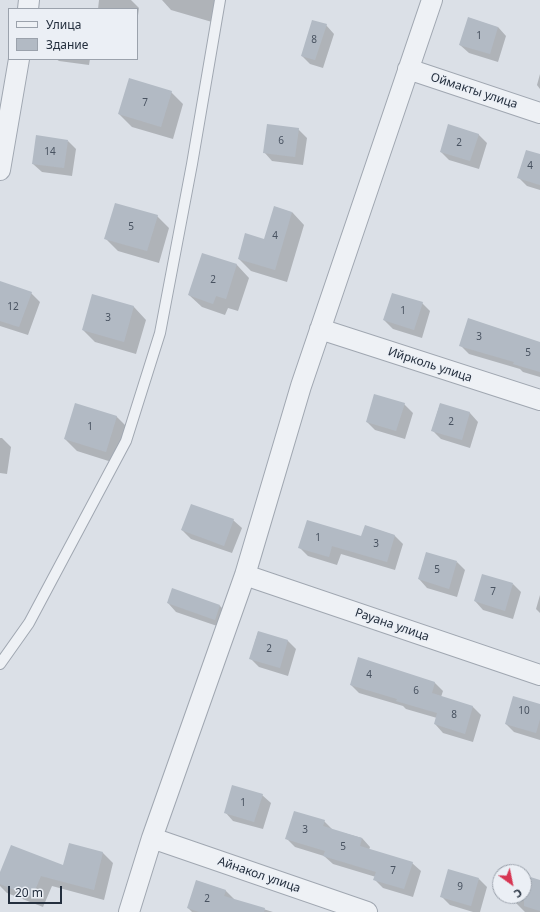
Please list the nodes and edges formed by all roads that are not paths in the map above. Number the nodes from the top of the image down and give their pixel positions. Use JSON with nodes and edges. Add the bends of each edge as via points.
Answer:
{"nodes":[{"id":1,"x":220,"y":0,"type":"edge"},
{"id":2,"x":432,"y":0,"type":"edge"},
{"id":3,"x":19,"y":60,"type":"edge"},
{"id":4,"x":408,"y":69,"type":"junction"},
{"id":5,"x":540,"y":113,"type":"edge"},
{"id":6,"x":0,"y":170,"type":"edge"},
{"id":7,"x":320,"y":329,"type":"junction"},
{"id":8,"x":540,"y":400,"type":"edge"},
{"id":9,"x":245,"y":575,"type":"junction"},
{"id":10,"x":0,"y":664,"type":"edge"},
{"id":11,"x":540,"y":675,"type":"edge"},
{"id":12,"x":152,"y":838,"type":"junction"},
{"id":13,"x":129,"y":912,"type":"edge"},
{"id":14,"x":367,"y":912,"type":"edge"}],
"edges":[{"from":1,"to":10,"type":"lane","via":[[160,333],[126,441],[29,623]]},
{"from":2,"to":4,"type":"street"},
{"from":3,"to":6,"type":"street"},
{"from":4,"to":5,"type":"street","name":"Оймакты улица"},
{"from":4,"to":7,"type":"street"},
{"from":7,"to":8,"type":"street","name":"Ийрколь улица"},
{"from":7,"to":9,"type":"street"},
{"from":9,"to":11,"type":"street","name":"Рауана улица"},
{"from":9,"to":12,"type":"street"},
{"from":12,"to":13,"type":"street"},
{"from":12,"to":14,"type":"street","name":"Айнакол улица"}]}
